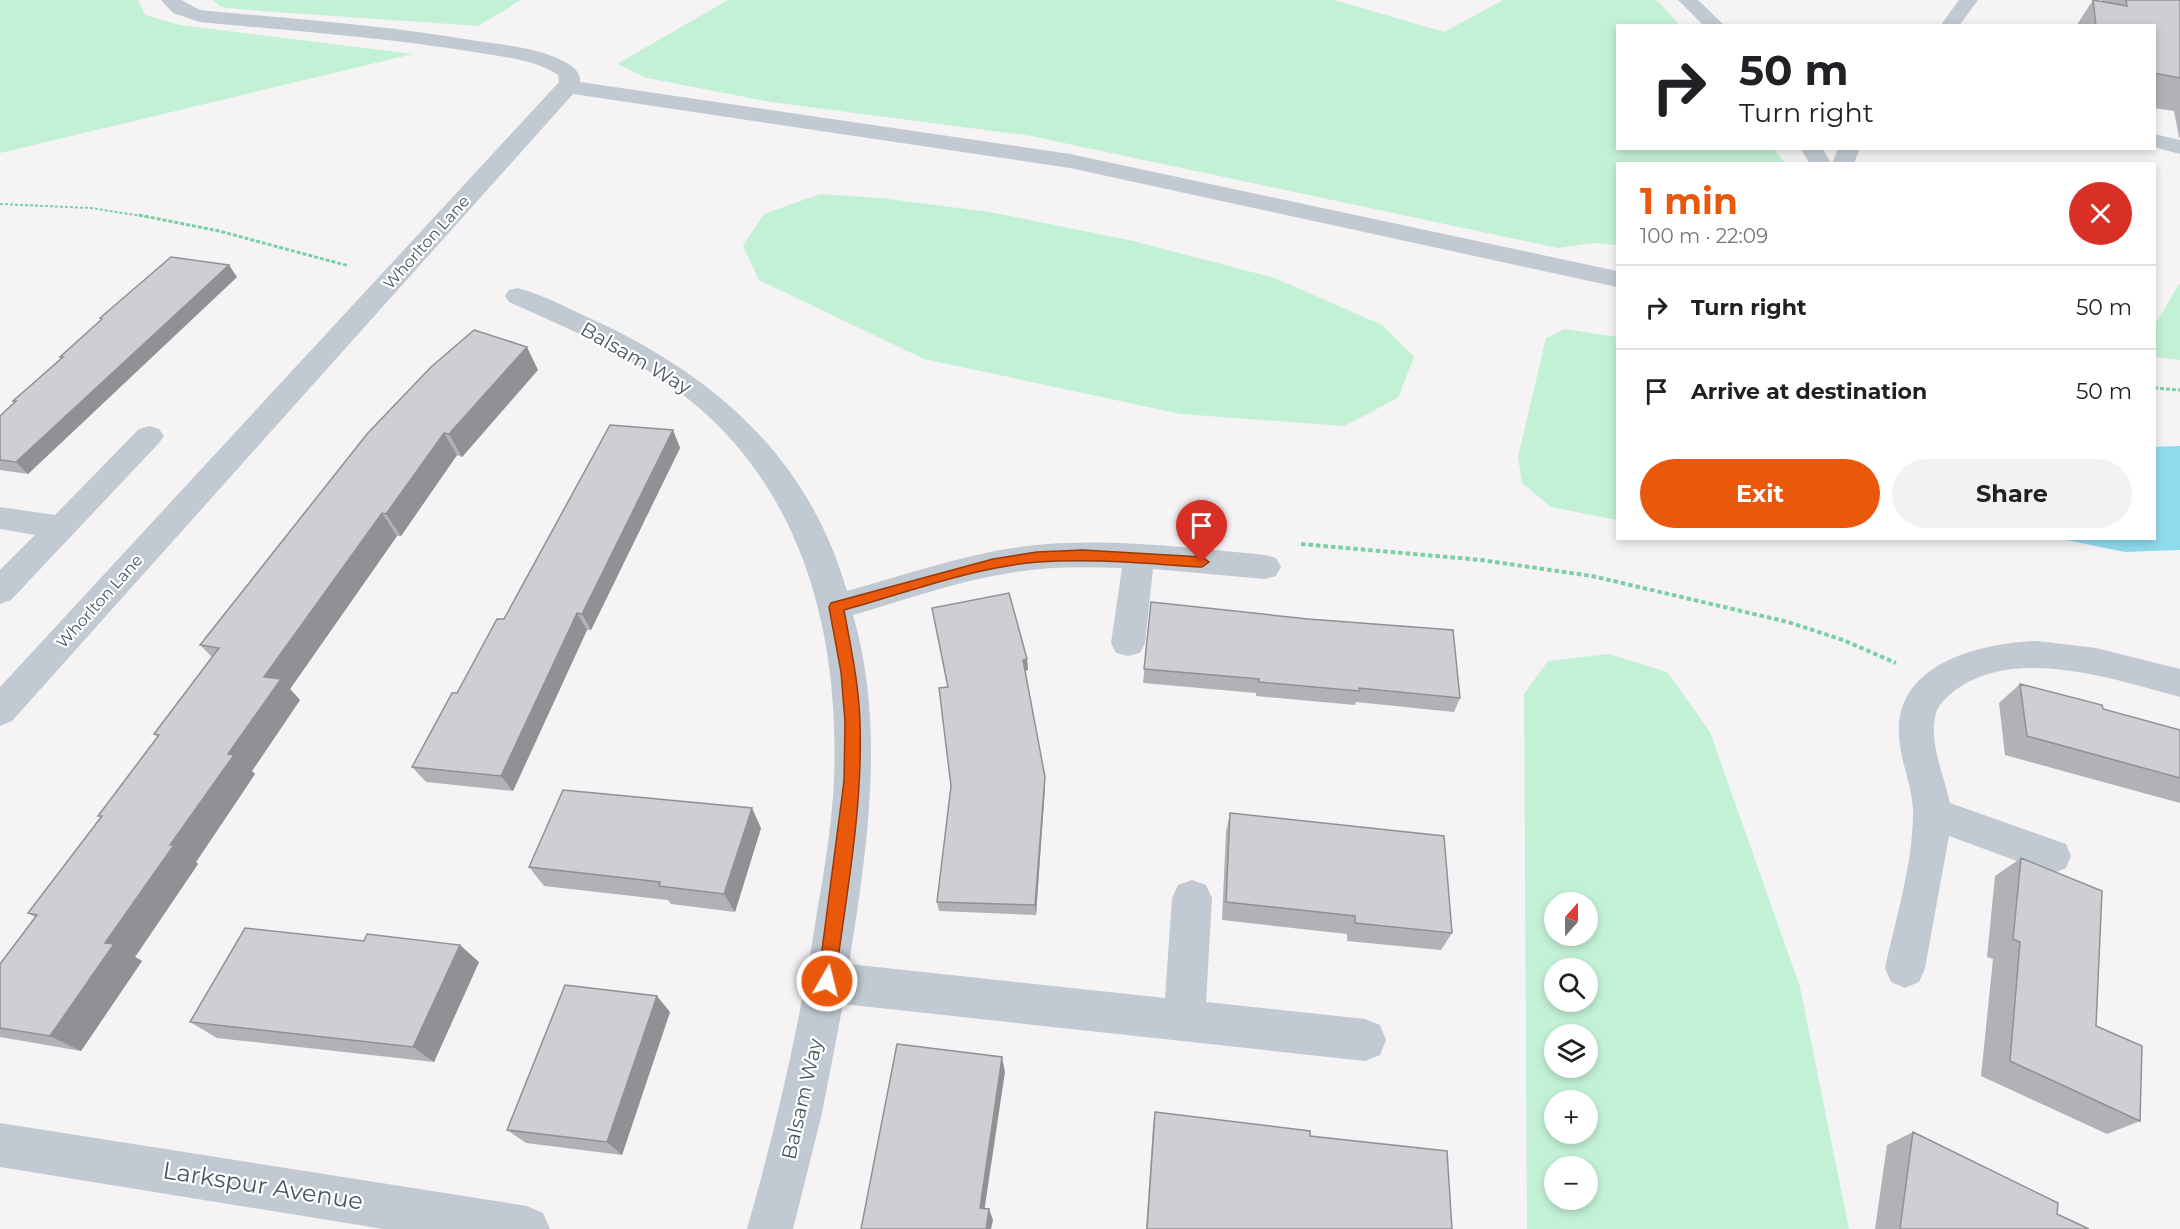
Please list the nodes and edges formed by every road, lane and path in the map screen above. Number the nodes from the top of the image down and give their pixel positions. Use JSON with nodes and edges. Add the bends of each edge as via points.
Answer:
{"nodes":[{"id":1,"x":171,"y":0,"type":"edge"},
{"id":2,"x":1687,"y":0,"type":"edge"},
{"id":3,"x":1970,"y":0,"type":"edge"},
{"id":4,"x":1714,"y":24,"type":"edge"},
{"id":5,"x":1951,"y":24,"type":"edge"},
{"id":6,"x":568,"y":87,"type":"junction"},
{"id":7,"x":2156,"y":141,"type":"edge"},
{"id":8,"x":2180,"y":147,"type":"edge"},
{"id":9,"x":0,"y":204,"type":"edge"},
{"id":10,"x":393,"y":278,"type":"junction"},
{"id":11,"x":1616,"y":279,"type":"edge"},
{"id":12,"x":518,"y":296,"type":"dead end"},
{"id":13,"x":2156,"y":388,"type":"edge"},
{"id":14,"x":2180,"y":390,"type":"edge"},
{"id":15,"x":149,"y":436,"type":"dead end"},
{"id":16,"x":0,"y":518,"type":"edge"},
{"id":17,"x":61,"y":527,"type":"junction"},
{"id":18,"x":1139,"y":557,"type":"junction"},
{"id":19,"x":1265,"y":567,"type":"joint"},
{"id":20,"x":0,"y":591,"type":"edge"},
{"id":21,"x":836,"y":607,"type":"junction"},
{"id":22,"x":1128,"y":643,"type":"dead end"},
{"id":23,"x":1937,"y":682,"type":"junction"},
{"id":24,"x":2180,"y":683,"type":"edge"},
{"id":25,"x":0,"y":711,"type":"edge"},
{"id":26,"x":1932,"y":813,"type":"junction"},
{"id":27,"x":2052,"y":856,"type":"dead end"},
{"id":28,"x":1192,"y":898,"type":"dead end"},
{"id":29,"x":1905,"y":968,"type":"dead end"},
{"id":30,"x":827,"y":981,"type":"junction"},
{"id":31,"x":1184,"y":1021,"type":"junction"},
{"id":32,"x":1365,"y":1040,"type":"dead end"},
{"id":33,"x":0,"y":1145,"type":"edge"},
{"id":34,"x":527,"y":1229,"type":"edge"},
{"id":35,"x":770,"y":1229,"type":"edge"}],
"edges":[{"from":1,"to":6,"type":"street","via":[[184,12],[200,16],[507,52],[560,67],[569,75]]},
{"from":2,"to":4,"type":"lane"},
{"from":3,"to":5,"type":"lane"},
{"from":6,"to":10,"type":"street","name":"Whorlton Lane"},
{"from":6,"to":11,"type":"street","via":[[1070,160]]},
{"from":7,"to":8,"type":"lane"},
{"from":9,"to":10,"type":"path","via":[[84,206],[149,215]]},
{"from":10,"to":25,"type":"street","name":"Whorlton Lane"},
{"from":12,"to":21,"type":"street","name":"Balsam Way","via":[[622,345],[676,377],[718,409],[757,449],[783,487],[827,573]]},
{"from":13,"to":14,"type":"path"},
{"from":15,"to":17,"type":"street"},
{"from":16,"to":17,"type":"street"},
{"from":17,"to":20,"type":"street"},
{"from":18,"to":19,"type":"street"},
{"from":18,"to":21,"type":"street","via":[[1048,557],[993,564]]},
{"from":18,"to":22,"type":"street"},
{"from":19,"to":23,"type":"path","via":[[1300,544],[1544,567],[1726,604],[1782,620],[1875,652]]},
{"from":21,"to":30,"type":"street","name":"Balsam Way","via":[[852,712],[852,781]]},
{"from":23,"to":24,"type":"street","via":[[1995,656],[2024,655],[2071,658]]},
{"from":23,"to":26,"type":"street","via":[[1917,720],[1917,741]]},
{"from":26,"to":27,"type":"street"},
{"from":26,"to":29,"type":"street"},
{"from":28,"to":31,"type":"street"},
{"from":30,"to":31,"type":"street"},
{"from":30,"to":35,"type":"street","name":"Balsam Way","via":[[808,1082]]},
{"from":31,"to":32,"type":"street"},
{"from":33,"to":34,"type":"street","name":"Larkspur Avenue"}]}
